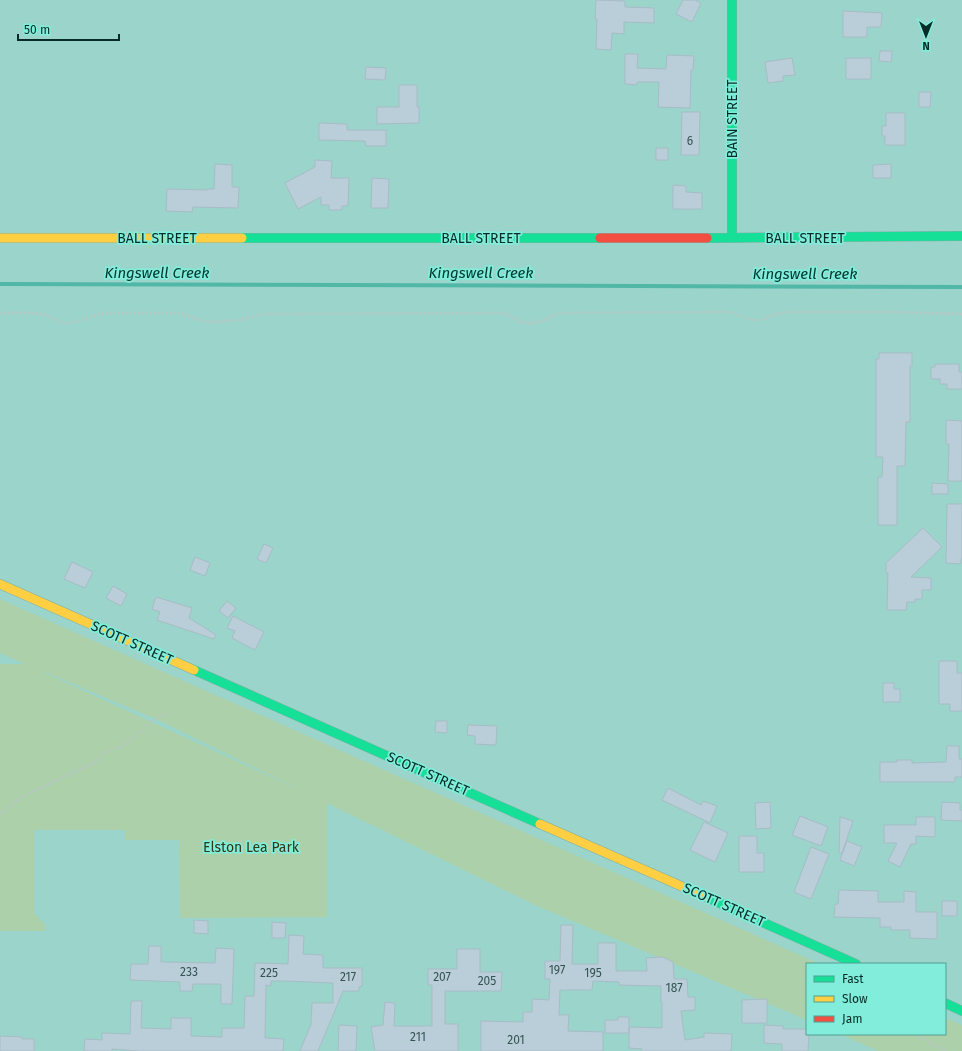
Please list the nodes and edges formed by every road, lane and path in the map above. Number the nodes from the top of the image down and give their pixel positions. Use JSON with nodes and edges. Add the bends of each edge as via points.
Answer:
{"nodes":[{"id":1,"x":732,"y":0,"type":"edge"},
{"id":2,"x":962,"y":236,"type":"edge"},
{"id":3,"x":0,"y":238,"type":"edge"},
{"id":4,"x":732,"y":238,"type":"junction"},
{"id":5,"x":0,"y":313,"type":"edge"},
{"id":6,"x":962,"y":314,"type":"edge"},
{"id":7,"x":0,"y":584,"type":"edge"},
{"id":8,"x":167,"y":713,"type":"dead end"},
{"id":9,"x":0,"y":814,"type":"edge"},
{"id":10,"x":854,"y":963,"type":"edge"},
{"id":11,"x":946,"y":1003,"type":"edge"},
{"id":12,"x":962,"y":1011,"type":"edge"},
{"id":13,"x":917,"y":1035,"type":"edge"},
{"id":14,"x":946,"y":1051,"type":"edge"}],
"edges":[{"from":1,"to":4,"type":"street","name":"BAIN STREET"},
{"from":2,"to":4,"type":"street","name":"BALL STREET"},
{"from":3,"to":4,"type":"street","name":"BALL STREET"},
{"from":5,"to":6,"type":"path","via":[[40,314],[63,323],[106,313],[180,313],[213,322],[241,320],[263,314],[504,313],[521,322],[534,323],[560,313],[727,312],[754,320],[790,312]]},
{"from":7,"to":10,"type":"street","name":"SCOTT STREET"},
{"from":8,"to":9,"type":"path","via":[[154,720],[122,746],[103,754],[96,762],[22,797]]},
{"from":11,"to":12,"type":"street"},
{"from":13,"to":14,"type":"path"}]}
